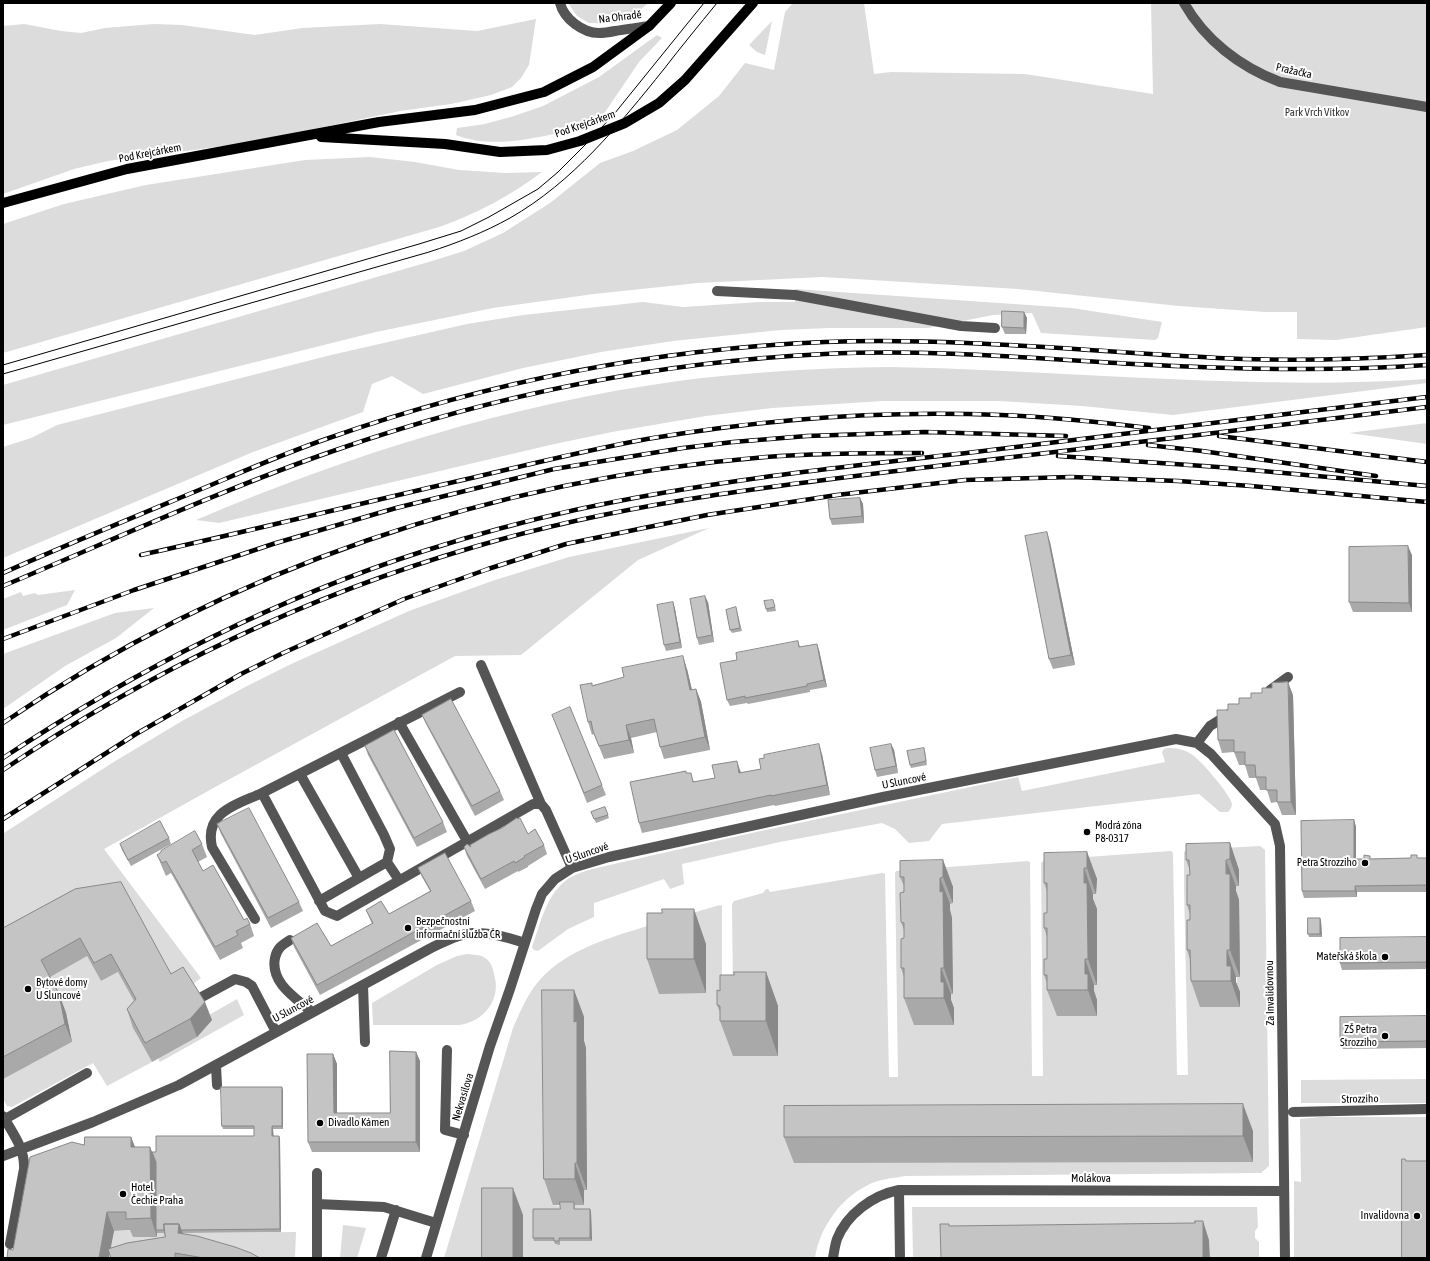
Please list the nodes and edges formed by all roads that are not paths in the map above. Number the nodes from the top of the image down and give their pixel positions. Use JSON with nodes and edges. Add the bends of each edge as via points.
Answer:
{"nodes":[{"id":1,"x":560,"y":3,"type":"edge"},
{"id":2,"x":671,"y":3,"type":"edge"},
{"id":3,"x":753,"y":3,"type":"edge"},
{"id":4,"x":1184,"y":3,"type":"edge"},
{"id":5,"x":649,"y":26,"type":"junction"},
{"id":6,"x":1427,"y":108,"type":"edge"},
{"id":7,"x":305,"y":137,"type":"junction"},
{"id":8,"x":3,"y":203,"type":"edge"},
{"id":9,"x":717,"y":291,"type":"dead end"},
{"id":10,"x":995,"y":328,"type":"dead end"},
{"id":11,"x":480,"y":664,"type":"dead end"},
{"id":12,"x":1288,"y":677,"type":"dead end"},
{"id":13,"x":460,"y":692,"type":"dead end"},
{"id":14,"x":1260,"y":696,"type":"edge"},
{"id":15,"x":1235,"y":711,"type":"edge"},
{"id":16,"x":399,"y":722,"type":"junction"},
{"id":17,"x":1197,"y":743,"type":"junction"},
{"id":18,"x":341,"y":753,"type":"junction"},
{"id":19,"x":1211,"y":754,"type":"joint"},
{"id":20,"x":300,"y":774,"type":"junction"},
{"id":21,"x":262,"y":793,"type":"junction"},
{"id":22,"x":541,"y":804,"type":"junction"},
{"id":23,"x":467,"y":841,"type":"junction"},
{"id":24,"x":387,"y":862,"type":"junction"},
{"id":25,"x":572,"y":868,"type":"junction"},
{"id":26,"x":358,"y":878,"type":"junction"},
{"id":27,"x":399,"y":880,"type":"junction"},
{"id":28,"x":319,"y":901,"type":"junction"},
{"id":29,"x":255,"y":919,"type":"dead end"},
{"id":30,"x":290,"y":940,"type":"edge"},
{"id":31,"x":526,"y":943,"type":"junction"},
{"id":32,"x":363,"y":985,"type":"junction"},
{"id":33,"x":198,"y":999,"type":"edge"},
{"id":34,"x":312,"y":1012,"type":"junction"},
{"id":35,"x":276,"y":1032,"type":"junction"},
{"id":36,"x":365,"y":1042,"type":"dead end"},
{"id":37,"x":448,"y":1050,"type":"dead end"},
{"id":38,"x":216,"y":1066,"type":"junction"},
{"id":39,"x":87,"y":1073,"type":"dead end"},
{"id":40,"x":217,"y":1085,"type":"dead end"},
{"id":41,"x":1427,"y":1109,"type":"edge"},
{"id":42,"x":1293,"y":1112,"type":"dead end"},
{"id":43,"x":4,"y":1117,"type":"edge"},
{"id":44,"x":464,"y":1135,"type":"junction"},
{"id":45,"x":22,"y":1149,"type":"junction"},
{"id":46,"x":3,"y":1156,"type":"edge"},
{"id":47,"x":317,"y":1173,"type":"dead end"},
{"id":48,"x":899,"y":1190,"type":"junction"},
{"id":49,"x":1284,"y":1191,"type":"junction"},
{"id":50,"x":317,"y":1204,"type":"junction"},
{"id":51,"x":396,"y":1210,"type":"junction"},
{"id":52,"x":436,"y":1224,"type":"junction"},
{"id":53,"x":10,"y":1244,"type":"dead end"},
{"id":54,"x":317,"y":1258,"type":"edge"},
{"id":55,"x":381,"y":1258,"type":"edge"},
{"id":56,"x":426,"y":1258,"type":"edge"},
{"id":57,"x":833,"y":1258,"type":"edge"},
{"id":58,"x":900,"y":1258,"type":"edge"},
{"id":59,"x":1285,"y":1258,"type":"edge"}],
"edges":[{"from":1,"to":5,"type":"street","name":"Na Ohradě","via":[[569,19],[589,31],[600,33]]},
{"from":2,"to":5,"type":"main road","name":"Pod Krejcárkem"},
{"from":3,"to":7,"type":"main road","name":"Pod Krejcárkem","via":[[686,80],[659,103],[625,123],[580,141],[547,150],[500,152],[445,144]]},
{"from":4,"to":6,"type":"street","name":"Pražačka","via":[[1218,46],[1262,75],[1280,82]]},
{"from":5,"to":7,"type":"main road","name":"Pod Krejcárkem","via":[[593,67],[544,92],[475,110],[379,122]]},
{"from":7,"to":8,"type":"main road","name":"Pod Krejcárkem","via":[[127,169]]},
{"from":9,"to":10,"type":"street","via":[[795,295],[961,326]]},
{"from":11,"to":22,"type":"street"},
{"from":12,"to":14,"type":"street"},
{"from":13,"to":16,"type":"street"},
{"from":15,"to":17,"type":"street","via":[[1210,726]]},
{"from":16,"to":18,"type":"street"},
{"from":16,"to":23,"type":"street"},
{"from":17,"to":19,"type":"street","name":"U Sluncové"},
{"from":17,"to":25,"type":"street","name":"U Sluncové","via":[[1176,739],[906,793],[609,857]]},
{"from":18,"to":20,"type":"street"},
{"from":18,"to":24,"type":"street","via":[[390,849]]},
{"from":19,"to":49,"type":"street","name":"Za Invalidovnou","via":[[1275,824],[1280,846]]},
{"from":20,"to":21,"type":"street"},
{"from":20,"to":26,"type":"street"},
{"from":21,"to":28,"type":"street"},
{"from":21,"to":29,"type":"street","via":[[223,812],[215,820],[210,838],[212,847]]},
{"from":22,"to":23,"type":"street","via":[[532,804]]},
{"from":22,"to":25,"type":"street"},
{"from":23,"to":27,"type":"street"},
{"from":24,"to":26,"type":"street"},
{"from":24,"to":27,"type":"street"},
{"from":25,"to":31,"type":"street","name":"U Sluncové","via":[[555,878],[542,894]]},
{"from":26,"to":28,"type":"street"},
{"from":27,"to":28,"type":"street","via":[[337,916],[325,911]]},
{"from":30,"to":34,"type":"street","via":[[276,952],[274,965],[277,979]]},
{"from":31,"to":32,"type":"street","name":"U Sluncové","via":[[510,938],[472,933],[451,938]]},
{"from":31,"to":44,"type":"street","name":"Nekvasilova","via":[[490,1046]]},
{"from":32,"to":34,"type":"street","name":"U Sluncové"},
{"from":32,"to":36,"type":"street"},
{"from":33,"to":35,"type":"street","via":[[235,979],[246,982],[252,986]]},
{"from":34,"to":35,"type":"street","name":"U Sluncové"},
{"from":35,"to":38,"type":"street","name":"U Sluncové"},
{"from":37,"to":44,"type":"street","via":[[445,1130]]},
{"from":38,"to":40,"type":"street"},
{"from":38,"to":45,"type":"street","name":"U Sluncové","via":[[154,1097]]},
{"from":39,"to":43,"type":"street"},
{"from":41,"to":42,"type":"street","name":"Strozziho"},
{"from":43,"to":45,"type":"street"},
{"from":44,"to":52,"type":"street","name":"Nekvasilova"},
{"from":45,"to":46,"type":"street","name":"U Sluncové"},
{"from":45,"to":53,"type":"street","via":[[24,1169]]},
{"from":47,"to":50,"type":"street"},
{"from":48,"to":49,"type":"street","name":"Molákova"},
{"from":48,"to":57,"type":"street","name":"Molákova","via":[[887,1192],[874,1199],[846,1223],[837,1240]]},
{"from":48,"to":58,"type":"street"},
{"from":49,"to":59,"type":"street","name":"Za Invalidovnou"},
{"from":50,"to":51,"type":"street","via":[[384,1207]]},
{"from":50,"to":54,"type":"street"},
{"from":51,"to":52,"type":"street"},
{"from":51,"to":55,"type":"street"},
{"from":52,"to":56,"type":"street","name":"Nekvasilova"}]}
